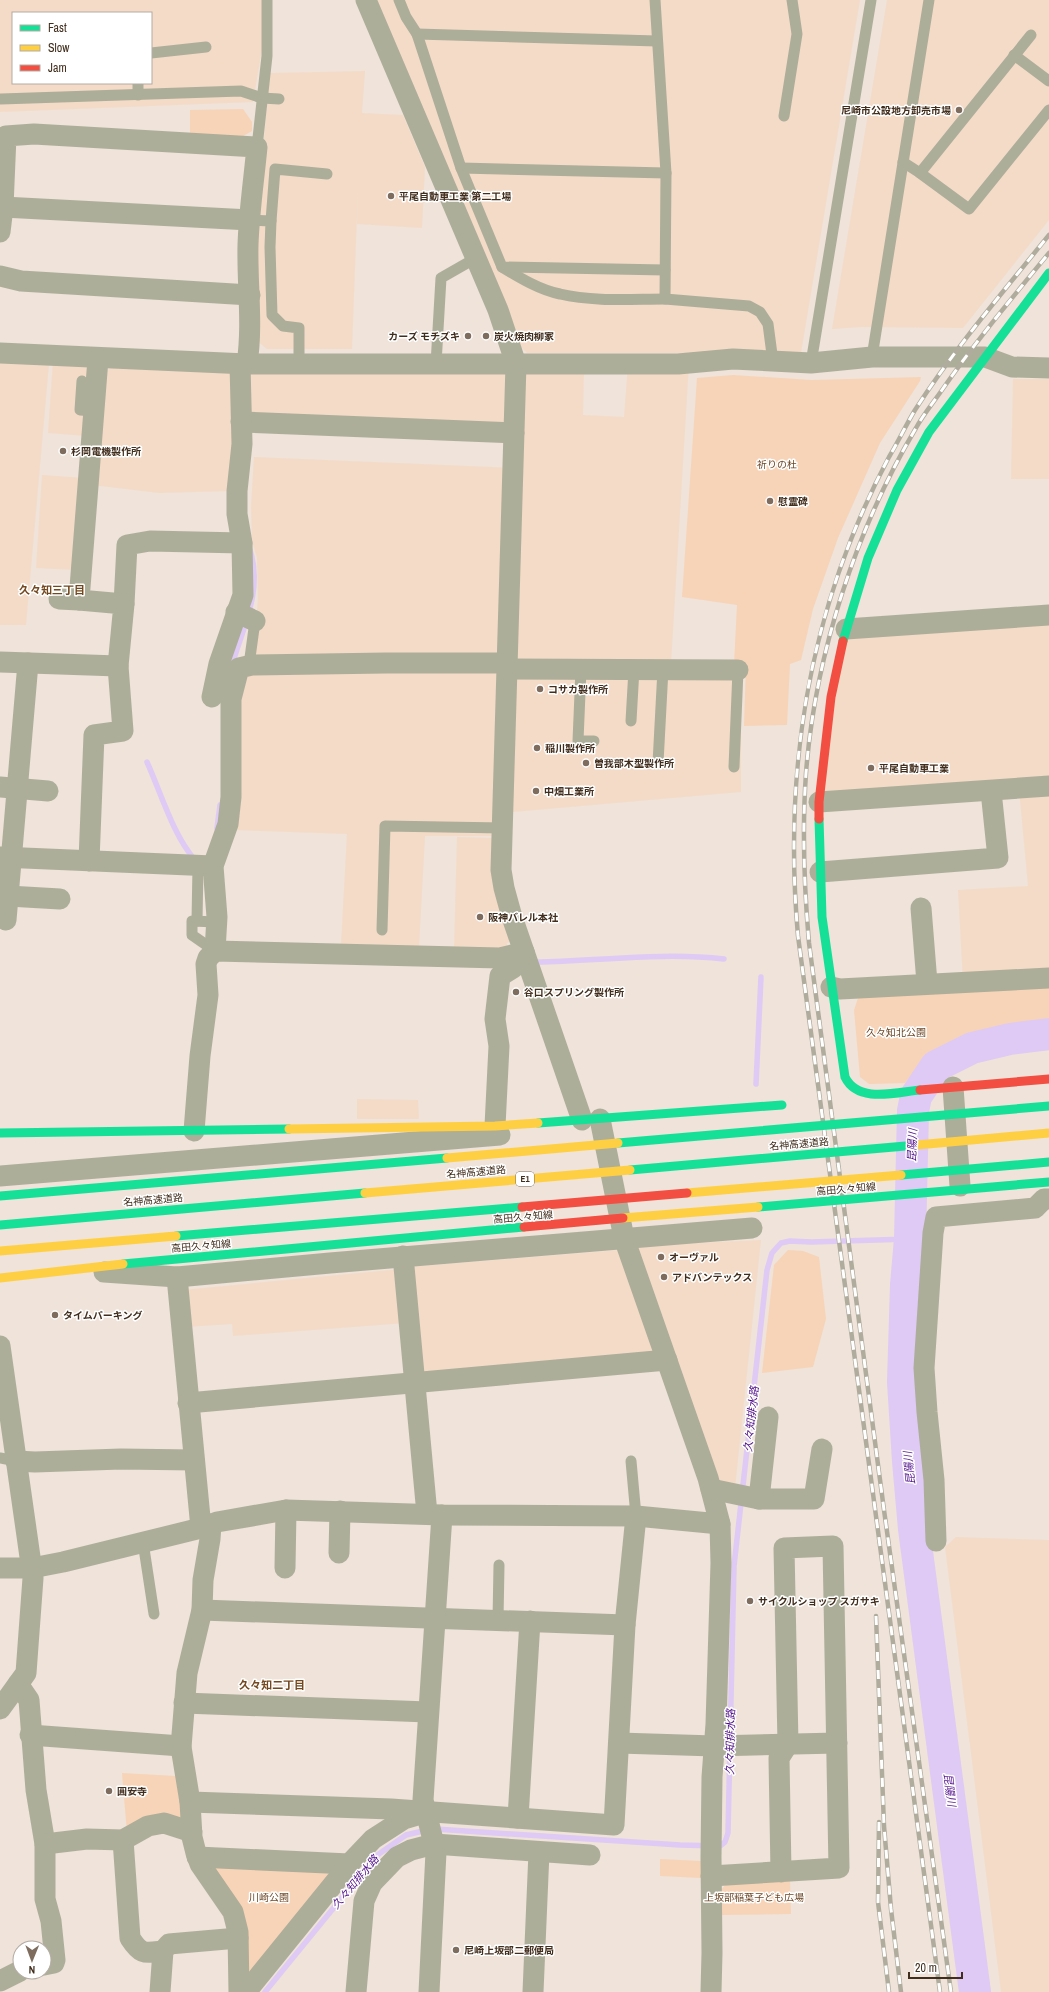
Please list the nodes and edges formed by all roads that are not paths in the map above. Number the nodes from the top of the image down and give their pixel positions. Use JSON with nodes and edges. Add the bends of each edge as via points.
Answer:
{"nodes":[{"id":1,"x":267,"y":0,"type":"edge"},
{"id":2,"x":366,"y":0,"type":"edge"},
{"id":3,"x":400,"y":0,"type":"edge"},
{"id":4,"x":655,"y":0,"type":"edge"},
{"id":5,"x":792,"y":0,"type":"edge"},
{"id":6,"x":871,"y":0,"type":"edge"},
{"id":7,"x":928,"y":0,"type":"edge"},
{"id":8,"x":417,"y":34,"type":"junction"},
{"id":9,"x":1031,"y":35,"type":"dead end"},
{"id":10,"x":656,"y":41,"type":"junction"},
{"id":11,"x":206,"y":47,"type":"dead end"},
{"id":12,"x":152,"y":53,"type":"edge"},
{"id":13,"x":1014,"y":55,"type":"junction"},
{"id":14,"x":1049,"y":82,"type":"edge"},
{"id":15,"x":138,"y":84,"type":"edge"},
{"id":16,"x":138,"y":95,"type":"junction"},
{"id":17,"x":262,"y":98,"type":"junction"},
{"id":18,"x":1,"y":99,"type":"dead end"},
{"id":19,"x":279,"y":99,"type":"dead end"},
{"id":20,"x":1049,"y":110,"type":"edge"},
{"id":21,"x":784,"y":116,"type":"dead end"},
{"id":22,"x":257,"y":147,"type":"junction"},
{"id":23,"x":903,"y":162,"type":"junction"},
{"id":24,"x":461,"y":168,"type":"junction"},
{"id":25,"x":666,"y":173,"type":"junction"},
{"id":26,"x":920,"y":173,"type":"junction"},
{"id":27,"x":327,"y":174,"type":"dead end"},
{"id":28,"x":4,"y":207,"type":"junction"},
{"id":29,"x":250,"y":220,"type":"junction"},
{"id":30,"x":271,"y":221,"type":"junction"},
{"id":31,"x":0,"y":232,"type":"edge"},
{"id":32,"x":476,"y":258,"type":"junction"},
{"id":33,"x":502,"y":267,"type":"junction"},
{"id":34,"x":665,"y":270,"type":"junction"},
{"id":35,"x":1049,"y":273,"type":"edge"},
{"id":36,"x":0,"y":276,"type":"edge"},
{"id":37,"x":250,"y":295,"type":"junction"},
{"id":38,"x":665,"y":299,"type":"junction"},
{"id":39,"x":0,"y":353,"type":"edge"},
{"id":40,"x":872,"y":357,"type":"junction"},
{"id":41,"x":985,"y":357,"type":"junction"},
{"id":42,"x":98,"y":359,"type":"junction"},
{"id":43,"x":773,"y":362,"type":"junction"},
{"id":44,"x":811,"y":363,"type":"junction"},
{"id":45,"x":243,"y":364,"type":"junction"},
{"id":46,"x":300,"y":364,"type":"junction"},
{"id":47,"x":436,"y":364,"type":"junction"},
{"id":48,"x":516,"y":364,"type":"junction"},
{"id":49,"x":1049,"y":368,"type":"edge"},
{"id":50,"x":82,"y":381,"type":"dead end"},
{"id":51,"x":94,"y":411,"type":"junction"},
{"id":52,"x":248,"y":422,"type":"junction"},
{"id":53,"x":514,"y":433,"type":"junction"},
{"id":54,"x":242,"y":543,"type":"junction"},
{"id":55,"x":124,"y":604,"type":"junction"},
{"id":56,"x":236,"y":612,"type":"junction"},
{"id":57,"x":1049,"y":615,"type":"edge"},
{"id":58,"x":255,"y":621,"type":"joint"},
{"id":59,"x":846,"y":629,"type":"junction"},
{"id":60,"x":0,"y":662,"type":"edge"},
{"id":61,"x":28,"y":663,"type":"junction"},
{"id":62,"x":118,"y":666,"type":"junction"},
{"id":63,"x":507,"y":666,"type":"junction"},
{"id":64,"x":235,"y":667,"type":"junction"},
{"id":65,"x":581,"y":669,"type":"junction"},
{"id":66,"x":634,"y":669,"type":"junction"},
{"id":67,"x":662,"y":669,"type":"junction"},
{"id":68,"x":738,"y":670,"type":"joint"},
{"id":69,"x":212,"y":697,"type":"dead end"},
{"id":70,"x":631,"y":721,"type":"dead end"},
{"id":71,"x":594,"y":741,"type":"dead end"},
{"id":72,"x":658,"y":763,"type":"dead end"},
{"id":73,"x":734,"y":768,"type":"dead end"},
{"id":74,"x":1049,"y":786,"type":"edge"},
{"id":75,"x":9,"y":788,"type":"edge"},
{"id":76,"x":48,"y":791,"type":"dead end"},
{"id":77,"x":991,"y":791,"type":"junction"},
{"id":78,"x":819,"y":802,"type":"junction"},
{"id":79,"x":502,"y":828,"type":"junction"},
{"id":80,"x":6,"y":858,"type":"edge"},
{"id":81,"x":89,"y":861,"type":"junction"},
{"id":82,"x":204,"y":866,"type":"junction"},
{"id":83,"x":820,"y":872,"type":"junction"},
{"id":84,"x":8,"y":896,"type":"junction"},
{"id":85,"x":60,"y":899,"type":"dead end"},
{"id":86,"x":921,"y":908,"type":"dead end"},
{"id":87,"x":6,"y":920,"type":"dead end"},
{"id":88,"x":205,"y":922,"type":"junction"},
{"id":89,"x":382,"y":930,"type":"dead end"},
{"id":90,"x":215,"y":951,"type":"junction"},
{"id":91,"x":524,"y":952,"type":"junction"},
{"id":92,"x":1049,"y":978,"type":"edge"},
{"id":93,"x":927,"y":983,"type":"junction"},
{"id":94,"x":832,"y":987,"type":"junction"},
{"id":95,"x":1049,"y":1079,"type":"edge"},
{"id":96,"x":945,"y":1088,"type":"junction"},
{"id":97,"x":782,"y":1105,"type":"dead end"},
{"id":98,"x":1049,"y":1106,"type":"edge"},
{"id":99,"x":591,"y":1120,"type":"junction"},
{"id":100,"x":550,"y":1121,"type":"junction"},
{"id":101,"x":495,"y":1126,"type":"junction"},
{"id":102,"x":194,"y":1130,"type":"junction"},
{"id":103,"x":0,"y":1133,"type":"edge"},
{"id":104,"x":1049,"y":1133,"type":"edge"},
{"id":105,"x":1049,"y":1162,"type":"edge"},
{"id":106,"x":0,"y":1176,"type":"edge"},
{"id":107,"x":1049,"y":1182,"type":"edge"},
{"id":108,"x":0,"y":1196,"type":"edge"},
{"id":109,"x":1049,"y":1199,"type":"edge"},
{"id":110,"x":962,"y":1213,"type":"junction"},
{"id":111,"x":0,"y":1225,"type":"edge"},
{"id":112,"x":752,"y":1228,"type":"dead end"},
{"id":113,"x":624,"y":1238,"type":"junction"},
{"id":114,"x":0,"y":1251,"type":"edge"},
{"id":115,"x":403,"y":1256,"type":"junction"},
{"id":116,"x":72,"y":1269,"type":"junction"},
{"id":117,"x":176,"y":1277,"type":"junction"},
{"id":118,"x":0,"y":1278,"type":"edge"},
{"id":119,"x":0,"y":1346,"type":"edge"},
{"id":120,"x":667,"y":1360,"type":"junction"},
{"id":121,"x":2,"y":1372,"type":"edge"},
{"id":122,"x":415,"y":1384,"type":"junction"},
{"id":123,"x":188,"y":1403,"type":"junction"},
{"id":124,"x":768,"y":1418,"type":"dead end"},
{"id":125,"x":822,"y":1449,"type":"dead end"},
{"id":126,"x":8,"y":1459,"type":"edge"},
{"id":127,"x":194,"y":1460,"type":"junction"},
{"id":128,"x":631,"y":1461,"type":"dead end"},
{"id":129,"x":711,"y":1489,"type":"junction"},
{"id":130,"x":756,"y":1499,"type":"junction"},
{"id":131,"x":286,"y":1510,"type":"junction"},
{"id":132,"x":340,"y":1511,"type":"junction"},
{"id":133,"x":435,"y":1515,"type":"junction"},
{"id":134,"x":636,"y":1516,"type":"junction"},
{"id":135,"x":720,"y":1524,"type":"junction"},
{"id":136,"x":206,"y":1526,"type":"junction"},
{"id":137,"x":936,"y":1541,"type":"dead end"},
{"id":138,"x":143,"y":1542,"type":"junction"},
{"id":139,"x":339,"y":1553,"type":"dead end"},
{"id":140,"x":499,"y":1565,"type":"dead end"},
{"id":141,"x":0,"y":1568,"type":"edge"},
{"id":142,"x":32,"y":1568,"type":"junction"},
{"id":143,"x":285,"y":1568,"type":"dead end"},
{"id":144,"x":202,"y":1610,"type":"junction"},
{"id":145,"x":154,"y":1614,"type":"dead end"},
{"id":146,"x":436,"y":1618,"type":"junction"},
{"id":147,"x":498,"y":1620,"type":"junction"},
{"id":148,"x":530,"y":1622,"type":"junction"},
{"id":149,"x":626,"y":1625,"type":"junction"},
{"id":150,"x":18,"y":1684,"type":"junction"},
{"id":151,"x":184,"y":1703,"type":"junction"},
{"id":152,"x":0,"y":1708,"type":"edge"},
{"id":153,"x":428,"y":1712,"type":"junction"},
{"id":154,"x":30,"y":1735,"type":"junction"},
{"id":155,"x":618,"y":1743,"type":"junction"},
{"id":156,"x":837,"y":1743,"type":"junction"},
{"id":157,"x":788,"y":1744,"type":"junction"},
{"id":158,"x":181,"y":1746,"type":"junction"},
{"id":159,"x":718,"y":1746,"type":"junction"},
{"id":160,"x":190,"y":1802,"type":"junction"},
{"id":161,"x":518,"y":1818,"type":"junction"},
{"id":162,"x":430,"y":1828,"type":"junction"},
{"id":163,"x":192,"y":1832,"type":"junction"},
{"id":164,"x":123,"y":1840,"type":"junction"},
{"id":165,"x":45,"y":1844,"type":"junction"},
{"id":166,"x":538,"y":1852,"type":"junction"},
{"id":167,"x":590,"y":1855,"type":"dead end"},
{"id":168,"x":197,"y":1857,"type":"junction"},
{"id":169,"x":349,"y":1864,"type":"junction"},
{"id":170,"x":711,"y":1866,"type":"junction"},
{"id":171,"x":781,"y":1872,"type":"junction"},
{"id":172,"x":238,"y":1938,"type":"junction"},
{"id":173,"x":163,"y":1951,"type":"junction"},
{"id":174,"x":52,"y":1963,"type":"edge"},
{"id":175,"x":12,"y":1975,"type":"edge"},
{"id":176,"x":0,"y":1981,"type":"edge"},
{"id":177,"x":160,"y":1992,"type":"edge"},
{"id":178,"x":239,"y":1992,"type":"edge"},
{"id":179,"x":246,"y":1992,"type":"edge"},
{"id":180,"x":356,"y":1992,"type":"edge"},
{"id":181,"x":429,"y":1992,"type":"edge"},
{"id":182,"x":533,"y":1992,"type":"edge"},
{"id":183,"x":711,"y":1992,"type":"edge"}],
"edges":[{"from":1,"to":17,"type":"lane","via":[[267,56]]},
{"from":2,"to":32,"type":"street"},
{"from":3,"to":8,"type":"lane","via":[[406,17]]},
{"from":4,"to":10,"type":"lane"},
{"from":5,"to":21,"type":"lane","via":[[797,34]]},
{"from":6,"to":44,"type":"lane"},
{"from":7,"to":23,"type":"lane"},
{"from":8,"to":10,"type":"lane"},
{"from":8,"to":24,"type":"lane"},
{"from":9,"to":13,"type":"lane"},
{"from":10,"to":25,"type":"lane"},
{"from":11,"to":12,"type":"lane"},
{"from":13,"to":14,"type":"lane"},
{"from":13,"to":26,"type":"lane"},
{"from":15,"to":16,"type":"lane"},
{"from":16,"to":17,"type":"lane","via":[[241,92]]},
{"from":16,"to":18,"type":"lane"},
{"from":17,"to":19,"type":"lane"},
{"from":17,"to":22,"type":"lane"},
{"from":20,"to":26,"type":"lane","via":[[969,209]]},
{"from":22,"to":28,"type":"street","via":[[34,134],[6,136]]},
{"from":22,"to":29,"type":"street"},
{"from":23,"to":26,"type":"lane"},
{"from":23,"to":40,"type":"lane"},
{"from":24,"to":25,"type":"lane"},
{"from":24,"to":33,"type":"lane"},
{"from":25,"to":34,"type":"lane"},
{"from":27,"to":30,"type":"lane","via":[[275,169]]},
{"from":28,"to":29,"type":"street"},
{"from":28,"to":31,"type":"street"},
{"from":29,"to":30,"type":"lane"},
{"from":29,"to":37,"type":"street"},
{"from":30,"to":46,"type":"lane","via":[[272,315],[283,326],[299,328]]},
{"from":32,"to":47,"type":"lane","via":[[441,278]]},
{"from":32,"to":48,"type":"street","via":[[498,310]]},
{"from":33,"to":34,"type":"lane"},
{"from":33,"to":38,"type":"lane","via":[[535,285],[560,294],[584,298]]},
{"from":34,"to":38,"type":"lane"},
{"from":35,"to":41,"type":"main road"},
{"from":36,"to":37,"type":"street","via":[[21,281]]},
{"from":37,"to":45,"type":"street","via":[[249,349]]},
{"from":38,"to":43,"type":"lane","via":[[749,306],[760,312],[768,324]]},
{"from":39,"to":42,"type":"street"},
{"from":40,"to":41,"type":"street"},
{"from":40,"to":44,"type":"street"},
{"from":41,"to":49,"type":"street","via":[[1012,367]]},
{"from":41,"to":59,"type":"main road","via":[[929,432],[897,490],[868,558]]},
{"from":42,"to":45,"type":"street"},
{"from":42,"to":51,"type":"street"},
{"from":43,"to":44,"type":"street"},
{"from":43,"to":48,"type":"street","via":[[733,359],[678,364]]},
{"from":45,"to":46,"type":"street"},
{"from":45,"to":52,"type":"street"},
{"from":46,"to":47,"type":"street"},
{"from":47,"to":48,"type":"street"},
{"from":48,"to":53,"type":"street"},
{"from":50,"to":51,"type":"lane","via":[[80,410]]},
{"from":51,"to":55,"type":"street","via":[[70,603]]},
{"from":52,"to":53,"type":"street"},
{"from":52,"to":54,"type":"street","via":[[237,491],[237,514]]},
{"from":53,"to":63,"type":"street"},
{"from":54,"to":55,"type":"street","via":[[150,541],[127,545]]},
{"from":54,"to":56,"type":"street","via":[[243,594]]},
{"from":55,"to":62,"type":"street"},
{"from":56,"to":58,"type":"street"},
{"from":56,"to":64,"type":"street"},
{"from":57,"to":59,"type":"street"},
{"from":58,"to":64,"type":"lane"},
{"from":59,"to":78,"type":"main road","via":[[830,703]]},
{"from":60,"to":61,"type":"street"},
{"from":61,"to":62,"type":"street"},
{"from":61,"to":75,"type":"street"},
{"from":62,"to":81,"type":"street","via":[[123,731],[94,734]]},
{"from":63,"to":64,"type":"street","via":[[386,663]]},
{"from":63,"to":65,"type":"street","via":[[540,670]]},
{"from":63,"to":79,"type":"street"},
{"from":64,"to":69,"type":"street"},
{"from":64,"to":82,"type":"street","via":[[225,724],[225,836]]},
{"from":65,"to":66,"type":"street"},
{"from":65,"to":71,"type":"lane","via":[[578,741]]},
{"from":66,"to":67,"type":"street"},
{"from":66,"to":70,"type":"lane"},
{"from":67,"to":68,"type":"street"},
{"from":67,"to":72,"type":"lane"},
{"from":68,"to":73,"type":"lane"},
{"from":74,"to":77,"type":"street"},
{"from":75,"to":76,"type":"street"},
{"from":75,"to":80,"type":"street"},
{"from":77,"to":78,"type":"street"},
{"from":77,"to":83,"type":"street","via":[[998,858]]},
{"from":78,"to":83,"type":"main road"},
{"from":79,"to":89,"type":"lane","via":[[385,826]]},
{"from":79,"to":91,"type":"street","via":[[501,870],[504,888]]},
{"from":80,"to":81,"type":"street"},
{"from":80,"to":84,"type":"street"},
{"from":81,"to":82,"type":"street"},
{"from":82,"to":88,"type":"street"},
{"from":83,"to":94,"type":"main road","via":[[822,918]]},
{"from":84,"to":85,"type":"street"},
{"from":84,"to":87,"type":"street"},
{"from":86,"to":93,"type":"street"},
{"from":88,"to":90,"type":"street"},
{"from":88,"to":90,"type":"lane","via":[[192,921],[192,935]]},
{"from":90,"to":91,"type":"street","via":[[500,958]]},
{"from":90,"to":102,"type":"street","via":[[206,964],[208,995]]},
{"from":91,"to":99,"type":"street"},
{"from":91,"to":101,"type":"street","via":[[513,968],[500,976],[495,1019],[499,1046]]},
{"from":92,"to":93,"type":"street"},
{"from":93,"to":94,"type":"street","via":[[840,989]]},
{"from":94,"to":96,"type":"main road","via":[[843,1071],[850,1087],[864,1093]]},
{"from":95,"to":96,"type":"main road"},
{"from":96,"to":110,"type":"street"},
{"from":97,"to":99,"type":"main road"},
{"from":98,"to":108,"type":"main road","name":"名神高速道路","bridge":true},
{"from":99,"to":100,"type":"main road"},
{"from":99,"to":113,"type":"street"},
{"from":100,"to":101,"type":"main road"},
{"from":100,"to":106,"type":"street","via":[[497,1136]]},
{"from":101,"to":102,"type":"main road"},
{"from":102,"to":103,"type":"main road"},
{"from":104,"to":111,"type":"main road","name":"名神高速道路","number":"E1","bridge":true},
{"from":105,"to":114,"type":"main road","name":"高田久々知線","bridge":true},
{"from":107,"to":116,"type":"main road","name":"高田久々知線","bridge":true},
{"from":109,"to":110,"type":"street","via":[[1044,1199],[1035,1208]]},
{"from":110,"to":137,"type":"street","via":[[936,1217],[933,1233],[924,1368],[934,1480]]},
{"from":112,"to":113,"type":"street"},
{"from":113,"to":115,"type":"street"},
{"from":113,"to":120,"type":"street"},
{"from":115,"to":117,"type":"street"},
{"from":115,"to":122,"type":"street"},
{"from":116,"to":117,"type":"street"},
{"from":116,"to":118,"type":"main road","name":"高田久々知線"},
{"from":117,"to":123,"type":"street"},
{"from":119,"to":121,"type":"street"},
{"from":120,"to":122,"type":"street"},
{"from":120,"to":129,"type":"street"},
{"from":121,"to":126,"type":"street"},
{"from":122,"to":123,"type":"street"},
{"from":122,"to":133,"type":"street"},
{"from":123,"to":127,"type":"street"},
{"from":124,"to":130,"type":"street"},
{"from":125,"to":130,"type":"street","via":[[814,1499]]},
{"from":126,"to":127,"type":"street","via":[[35,1462]]},
{"from":126,"to":142,"type":"street"},
{"from":127,"to":136,"type":"street"},
{"from":128,"to":134,"type":"lane"},
{"from":129,"to":130,"type":"street"},
{"from":129,"to":135,"type":"street"},
{"from":131,"to":132,"type":"street"},
{"from":131,"to":136,"type":"street"},
{"from":131,"to":143,"type":"street"},
{"from":132,"to":133,"type":"street"},
{"from":132,"to":139,"type":"street"},
{"from":133,"to":134,"type":"street"},
{"from":133,"to":146,"type":"street"},
{"from":134,"to":135,"type":"street"},
{"from":134,"to":149,"type":"street"},
{"from":135,"to":159,"type":"street"},
{"from":136,"to":138,"type":"street"},
{"from":136,"to":144,"type":"street","via":[[210,1539],[203,1580]]},
{"from":138,"to":142,"type":"street"},
{"from":138,"to":145,"type":"lane"},
{"from":140,"to":147,"type":"lane"},
{"from":141,"to":142,"type":"street"},
{"from":142,"to":150,"type":"street","via":[[27,1667]]},
{"from":144,"to":146,"type":"street"},
{"from":144,"to":151,"type":"street","via":[[192,1647]]},
{"from":146,"to":147,"type":"street"},
{"from":146,"to":153,"type":"street"},
{"from":147,"to":148,"type":"street"},
{"from":148,"to":149,"type":"street"},
{"from":148,"to":161,"type":"street"},
{"from":149,"to":155,"type":"street"},
{"from":150,"to":152,"type":"street"},
{"from":150,"to":154,"type":"street","via":[[29,1700]]},
{"from":151,"to":153,"type":"street"},
{"from":151,"to":158,"type":"street"},
{"from":153,"to":162,"type":"street","via":[[423,1800]]},
{"from":154,"to":158,"type":"street"},
{"from":154,"to":165,"type":"street"},
{"from":155,"to":159,"type":"street"},
{"from":155,"to":161,"type":"street","via":[[614,1825]]},
{"from":156,"to":157,"type":"street"},
{"from":156,"to":157,"type":"street","via":[[833,1546],[784,1548]]},
{"from":156,"to":171,"type":"street","via":[[839,1868]]},
{"from":157,"to":159,"type":"street"},
{"from":157,"to":171,"type":"street","via":[[779,1758]]},
{"from":158,"to":160,"type":"street"},
{"from":159,"to":170,"type":"street"},
{"from":160,"to":162,"type":"street","via":[[391,1809]]},
{"from":160,"to":163,"type":"street"},
{"from":161,"to":162,"type":"street"},
{"from":162,"to":166,"type":"street"},
{"from":162,"to":169,"type":"street","via":[[404,1819],[374,1839]]},
{"from":162,"to":180,"type":"street","via":[[411,1850],[397,1857],[372,1883],[364,1900]]},
{"from":162,"to":181,"type":"street","via":[[436,1852]]},
{"from":163,"to":164,"type":"street","via":[[164,1823],[148,1826]]},
{"from":163,"to":168,"type":"street"},
{"from":164,"to":165,"type":"street","via":[[87,1839]]},
{"from":164,"to":173,"type":"street","via":[[130,1938],[137,1950],[146,1953]]},
{"from":165,"to":174,"type":"street","via":[[45,1899],[51,1921],[55,1960]]},
{"from":166,"to":167,"type":"street"},
{"from":166,"to":182,"type":"street"},
{"from":168,"to":169,"type":"street"},
{"from":168,"to":172,"type":"street","via":[[233,1912]]},
{"from":169,"to":179,"type":"street"},
{"from":170,"to":171,"type":"street"},
{"from":170,"to":183,"type":"street"},
{"from":172,"to":173,"type":"street","via":[[170,1944]]},
{"from":172,"to":178,"type":"street"},
{"from":173,"to":177,"type":"street"},
{"from":175,"to":176,"type":"street"}]}
